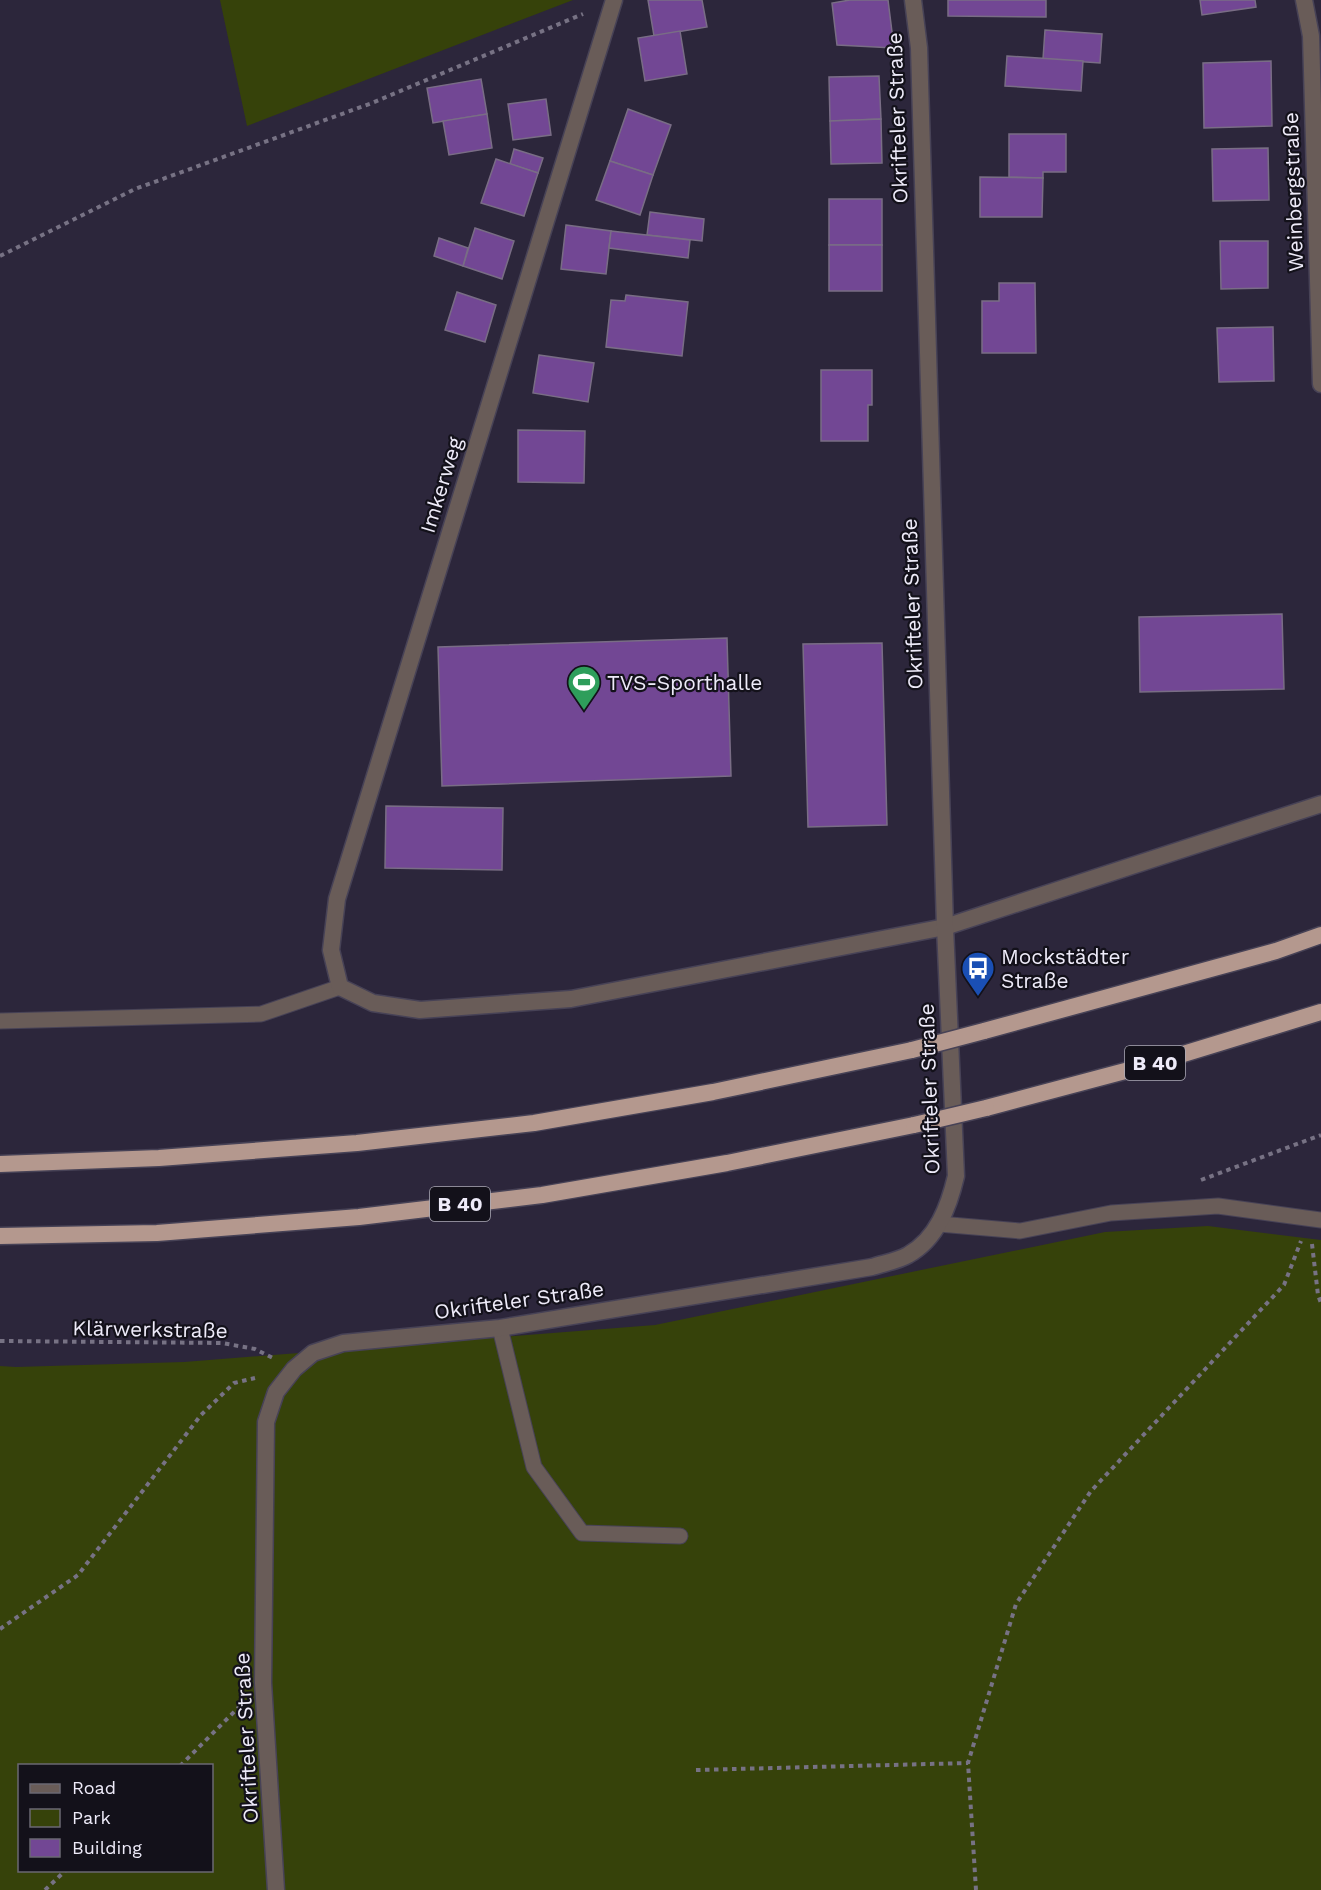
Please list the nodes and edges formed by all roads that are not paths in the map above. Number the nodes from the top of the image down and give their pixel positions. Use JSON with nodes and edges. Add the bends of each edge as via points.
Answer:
{"nodes":[{"id":1,"x":614,"y":0,"type":"edge"},
{"id":2,"x":913,"y":0,"type":"edge"},
{"id":3,"x":1304,"y":0,"type":"edge"},
{"id":4,"x":1316,"y":35,"type":"edge"},
{"id":5,"x":1321,"y":384,"type":"edge"},
{"id":6,"x":1321,"y":804,"type":"edge"},
{"id":7,"x":945,"y":927,"type":"junction"},
{"id":8,"x":1321,"y":935,"type":"edge"},
{"id":9,"x":340,"y":987,"type":"junction"},
{"id":10,"x":1321,"y":1012,"type":"edge"},
{"id":11,"x":0,"y":1021,"type":"edge"},
{"id":12,"x":0,"y":1164,"type":"edge"},
{"id":13,"x":1315,"y":1220,"type":"edge"},
{"id":14,"x":939,"y":1224,"type":"junction"},
{"id":15,"x":0,"y":1236,"type":"edge"},
{"id":16,"x":500,"y":1328,"type":"junction"},
{"id":17,"x":680,"y":1536,"type":"dead end"},
{"id":18,"x":276,"y":1890,"type":"edge"}],
"edges":[{"from":1,"to":9,"type":"street","name":"Imkerweg","via":[[337,899],[332,950]]},
{"from":2,"to":7,"type":"street","name":"Okrifteler Straße","via":[[919,48]]},
{"from":3,"to":4,"type":"street","name":"Weinbergstraße"},
{"from":4,"to":5,"type":"street","name":"Weinbergstraße"},
{"from":6,"to":7,"type":"street"},
{"from":7,"to":9,"type":"street","via":[[571,999],[420,1010],[373,1003]]},
{"from":7,"to":14,"type":"street","name":"Okrifteler Straße","via":[[956,1176],[951,1200]]},
{"from":8,"to":12,"type":"highway","bridge":true,"via":[[1265,954],[912,1050],[713,1092],[534,1123],[333,1145],[159,1158]]},
{"from":9,"to":11,"type":"lane","via":[[261,1014]]},
{"from":10,"to":15,"type":"highway","number":"B 40","bridge":true,"via":[[1144,1066],[914,1125],[542,1195],[169,1232]]},
{"from":13,"to":14,"type":"lane","via":[[1218,1206],[1111,1213],[1020,1231]]},
{"from":14,"to":16,"type":"street","name":"Okrifteler Straße","via":[[927,1241],[907,1256],[872,1267]]},
{"from":16,"to":17,"type":"lane","via":[[534,1467],[582,1533]]},
{"from":16,"to":18,"type":"street","name":"Okrifteler Straße","via":[[343,1343],[313,1353],[276,1392],[266,1422],[263,1683]]}]}
